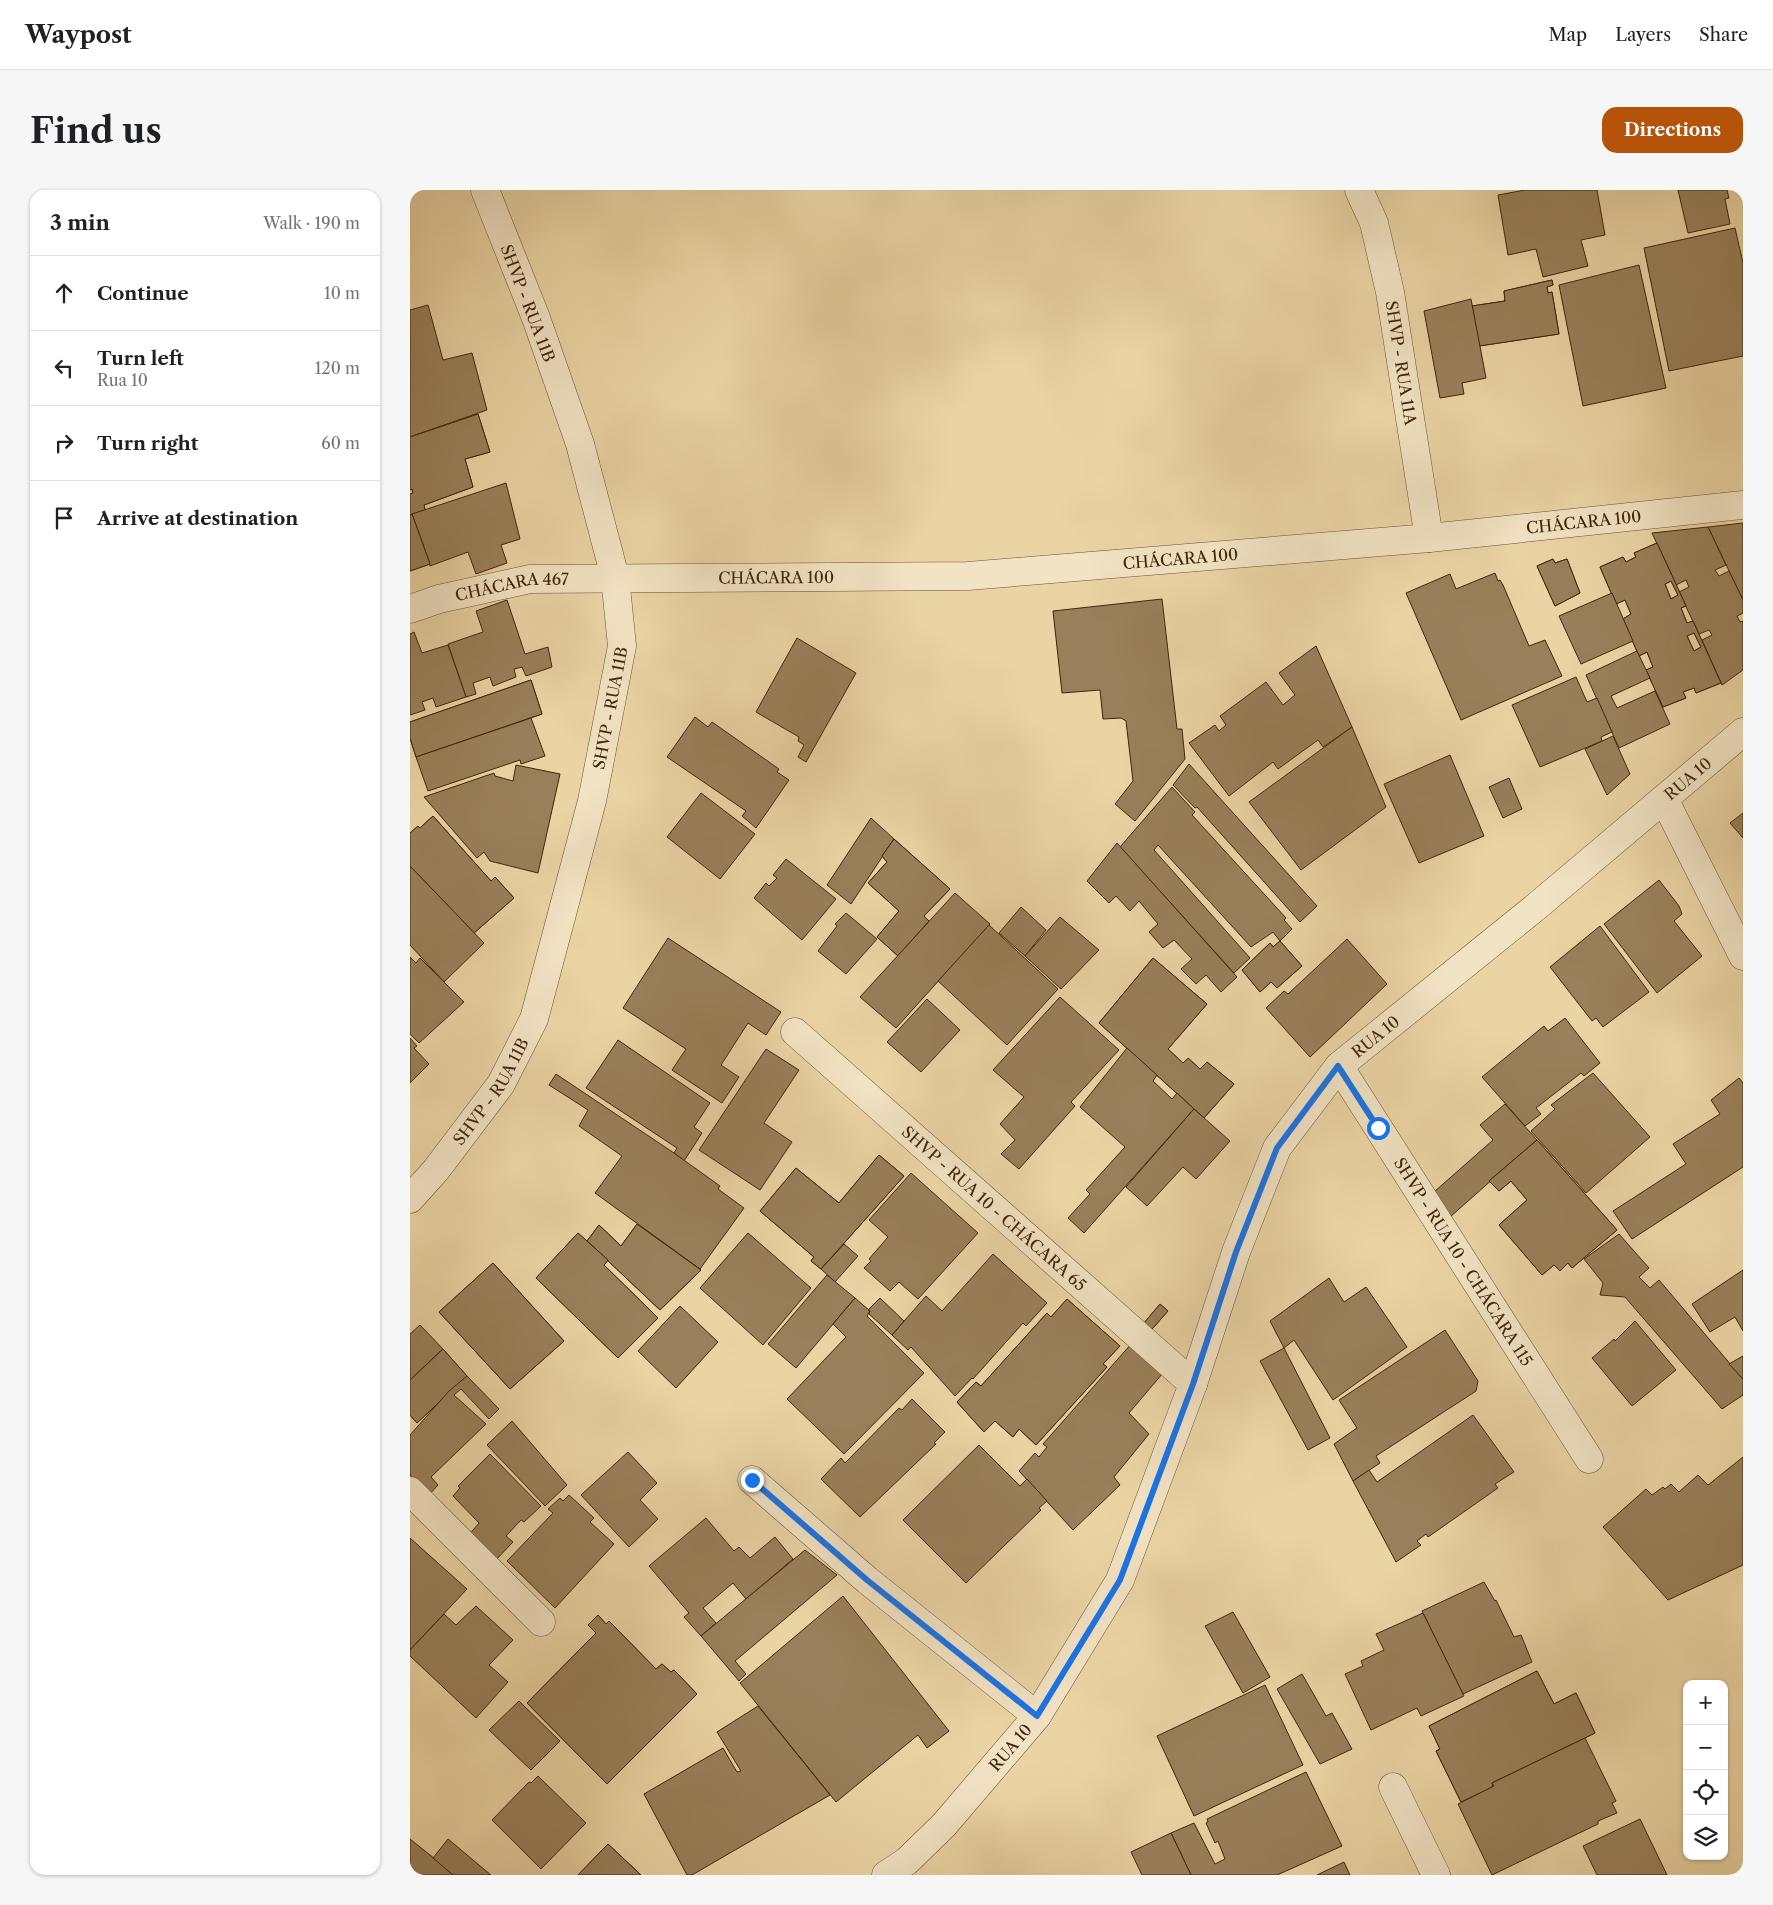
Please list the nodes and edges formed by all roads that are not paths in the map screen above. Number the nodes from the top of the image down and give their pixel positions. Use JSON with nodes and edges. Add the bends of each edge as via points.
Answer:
{"nodes":[{"id":1,"x":484,"y":190,"type":"edge"},
{"id":2,"x":1359,"y":190,"type":"edge"},
{"id":3,"x":1743,"y":505,"type":"edge"},
{"id":4,"x":1429,"y":538,"type":"junction"},
{"id":5,"x":615,"y":577,"type":"junction"},
{"id":6,"x":410,"y":609,"type":"edge"},
{"id":7,"x":1743,"y":732,"type":"edge"},
{"id":8,"x":1664,"y":799,"type":"junction"},
{"id":9,"x":1743,"y":956,"type":"edge"},
{"id":10,"x":795,"y":1032,"type":"dead end"},
{"id":11,"x":1338,"y":1066,"type":"junction"},
{"id":12,"x":410,"y":1199,"type":"edge"},
{"id":13,"x":1193,"y":1384,"type":"junction"},
{"id":14,"x":1589,"y":1459,"type":"dead end"},
{"id":15,"x":752,"y":1480,"type":"dead end"},
{"id":16,"x":410,"y":1491,"type":"edge"},
{"id":17,"x":541,"y":1622,"type":"dead end"},
{"id":18,"x":1037,"y":1716,"type":"junction"},
{"id":19,"x":1393,"y":1787,"type":"dead end"},
{"id":20,"x":886,"y":1875,"type":"edge"},
{"id":21,"x":1436,"y":1875,"type":"edge"}],
"edges":[{"from":1,"to":5,"type":"street","name":"SHVP - RUA 11B","via":[[536,318],[580,444]]},
{"from":2,"to":4,"type":"street","name":"SHVP - RUA 11A","via":[[1374,223],[1390,292]]},
{"from":3,"to":4,"type":"street","name":"CHÁCARA 100"},
{"from":4,"to":5,"type":"street","name":"CHÁCARA 100","via":[[968,576]]},
{"from":5,"to":6,"type":"street","name":"CHÁCARA 467","via":[[530,579],[439,599]]},
{"from":5,"to":12,"type":"street","name":"SHVP - RUA 11B","via":[[622,646],[592,801],[534,1019],[501,1084]]},
{"from":7,"to":8,"type":"street","name":"RUA 10"},
{"from":8,"to":9,"type":"street"},
{"from":8,"to":11,"type":"street","name":"RUA 10"},
{"from":10,"to":13,"type":"street","name":"SHVP - RUA 10 - CHÁCARA 65"},
{"from":11,"to":13,"type":"street","name":"RUA 10","via":[[1277,1148],[1236,1252]]},
{"from":11,"to":14,"type":"street","name":"SHVP - RUA 10 - CHÁCARA 115"},
{"from":13,"to":18,"type":"street","name":"RUA 10","via":[[1120,1580]]},
{"from":15,"to":18,"type":"street","via":[[867,1580]]},
{"from":16,"to":17,"type":"street"},
{"from":18,"to":20,"type":"street","name":"RUA 10","via":[[944,1825],[907,1861]]},
{"from":19,"to":21,"type":"street"}]}
